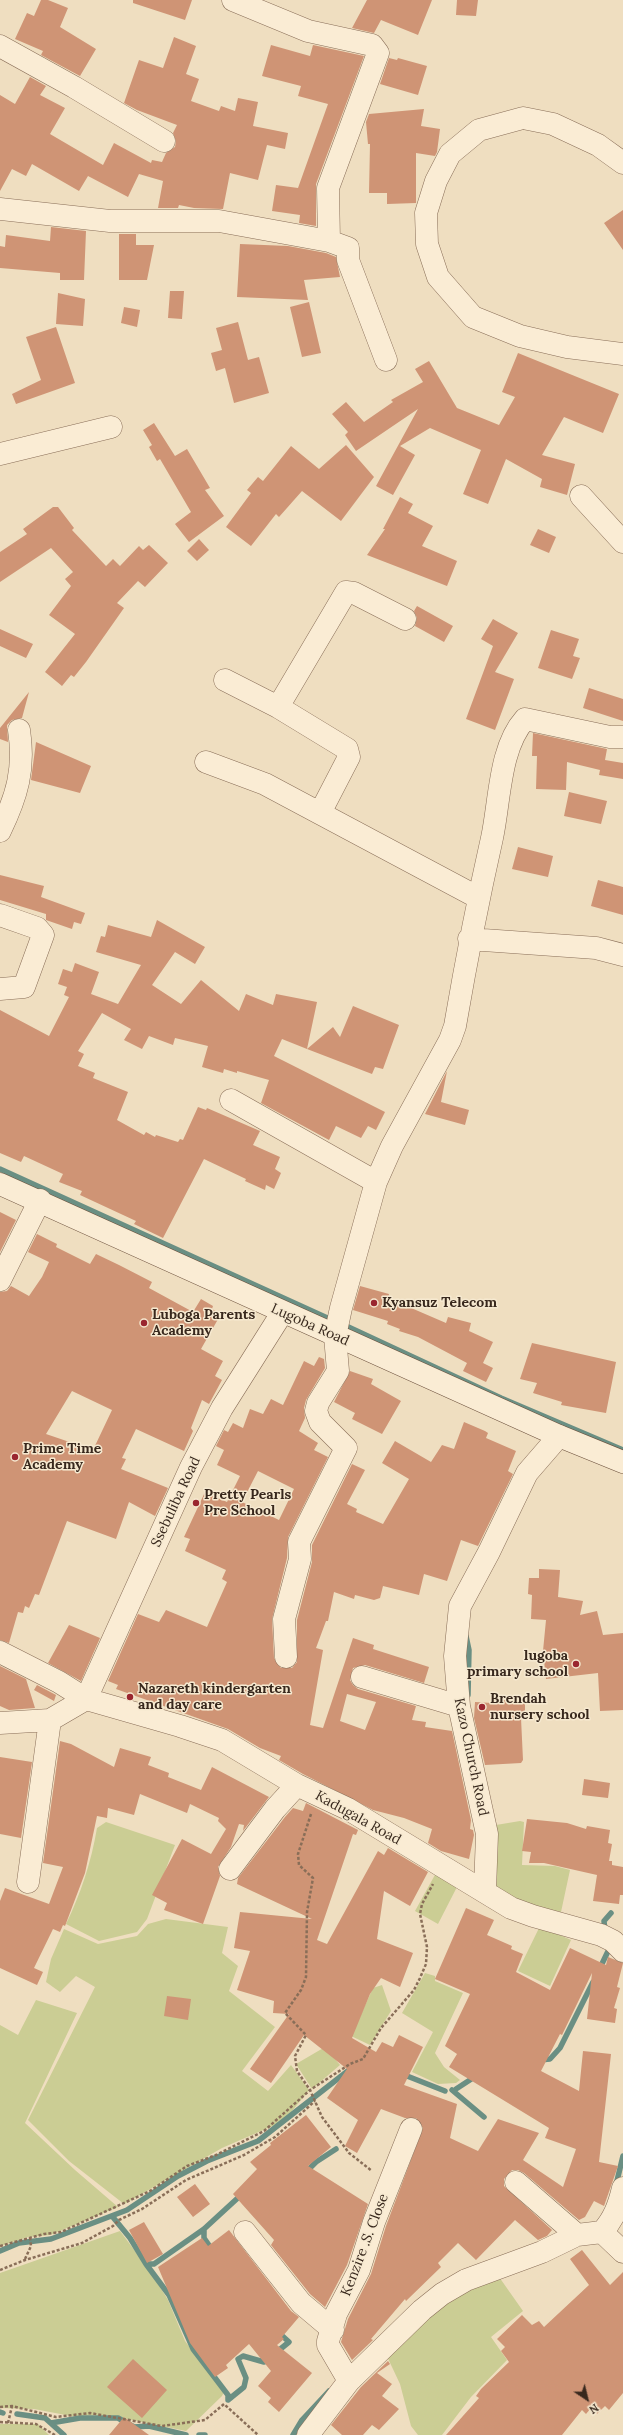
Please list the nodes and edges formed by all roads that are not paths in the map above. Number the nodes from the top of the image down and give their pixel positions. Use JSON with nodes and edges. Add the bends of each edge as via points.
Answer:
{"nodes":[{"id":1,"x":233,"y":0,"type":"edge"},
{"id":2,"x":0,"y":46,"type":"edge"},
{"id":3,"x":164,"y":141,"type":"dead end"},
{"id":4,"x":623,"y":163,"type":"edge"},
{"id":5,"x":0,"y":209,"type":"edge"},
{"id":6,"x":329,"y":241,"type":"junction"},
{"id":7,"x":623,"y":354,"type":"edge"},
{"id":8,"x":386,"y":360,"type":"dead end"},
{"id":9,"x":111,"y":427,"type":"dead end"},
{"id":10,"x":0,"y":454,"type":"edge"},
{"id":11,"x":581,"y":496,"type":"dead end"},
{"id":12,"x":623,"y":542,"type":"edge"},
{"id":13,"x":404,"y":619,"type":"dead end"},
{"id":14,"x":225,"y":680,"type":"dead end"},
{"id":15,"x":278,"y":707,"type":"junction"},
{"id":16,"x":19,"y":730,"type":"dead end"},
{"id":17,"x":623,"y":737,"type":"edge"},
{"id":18,"x":206,"y":762,"type":"dead end"},
{"id":19,"x":320,"y":813,"type":"junction"},
{"id":20,"x":0,"y":831,"type":"edge"},
{"id":21,"x":477,"y":897,"type":"junction"},
{"id":22,"x":0,"y":915,"type":"edge"},
{"id":23,"x":470,"y":939,"type":"junction"},
{"id":24,"x":623,"y":955,"type":"edge"},
{"id":25,"x":0,"y":989,"type":"edge"},
{"id":26,"x":231,"y":1100,"type":"dead end"},
{"id":27,"x":376,"y":1182,"type":"junction"},
{"id":28,"x":0,"y":1184,"type":"edge"},
{"id":29,"x":40,"y":1200,"type":"junction"},
{"id":30,"x":0,"y":1280,"type":"edge"},
{"id":31,"x":282,"y":1313,"type":"junction"},
{"id":32,"x":335,"y":1336,"type":"junction"},
{"id":33,"x":559,"y":1436,"type":"junction"},
{"id":34,"x":623,"y":1462,"type":"edge"},
{"id":35,"x":0,"y":1652,"type":"edge"},
{"id":36,"x":286,"y":1657,"type":"dead end"},
{"id":37,"x":362,"y":1677,"type":"dead end"},
{"id":38,"x":86,"y":1699,"type":"junction"},
{"id":39,"x":459,"y":1706,"type":"junction"},
{"id":40,"x":50,"y":1720,"type":"junction"},
{"id":41,"x":1,"y":1725,"type":"edge"},
{"id":42,"x":306,"y":1790,"type":"junction"},
{"id":43,"x":230,"y":1869,"type":"dead end"},
{"id":44,"x":28,"y":1882,"type":"dead end"},
{"id":45,"x":485,"y":1890,"type":"junction"},
{"id":46,"x":623,"y":1952,"type":"edge"},
{"id":47,"x":411,"y":2129,"type":"dead end"},
{"id":48,"x":516,"y":2182,"type":"dead end"},
{"id":49,"x":623,"y":2188,"type":"edge"},
{"id":50,"x":245,"y":2232,"type":"dead end"},
{"id":51,"x":602,"y":2232,"type":"junction"},
{"id":52,"x":577,"y":2235,"type":"junction"},
{"id":53,"x":623,"y":2252,"type":"edge"},
{"id":54,"x":333,"y":2330,"type":"junction"},
{"id":55,"x":353,"y":2377,"type":"junction"},
{"id":56,"x":308,"y":2435,"type":"edge"}],
"edges":[{"from":1,"to":6,"type":"street","via":[[308,31],[372,46],[378,53],[328,188]]},
{"from":2,"to":3,"type":"street"},
{"from":4,"to":7,"type":"street","via":[[598,145],[553,124],[522,118],[480,130],[450,154],[436,181],[426,213],[427,244],[438,277],[473,317],[520,336],[567,347]]},
{"from":5,"to":6,"type":"street","via":[[110,221],[219,221]]},
{"from":6,"to":8,"type":"street","via":[[348,248],[348,260]]},
{"from":9,"to":10,"type":"street"},
{"from":11,"to":12,"type":"street"},
{"from":13,"to":15,"type":"street","via":[[354,593],[346,592]]},
{"from":14,"to":15,"type":"street"},
{"from":15,"to":19,"type":"street","via":[[349,751],[349,757]]},
{"from":16,"to":20,"type":"street","via":[[22,753],[15,800]]},
{"from":17,"to":21,"type":"street","via":[[610,737],[525,719],[515,730],[508,748],[492,837]]},
{"from":18,"to":19,"type":"street","via":[[265,784]]},
{"from":19,"to":21,"type":"street"},
{"from":21,"to":23,"type":"street"},
{"from":22,"to":25,"type":"street","via":[[37,928],[43,935],[24,987]]},
{"from":23,"to":24,"type":"street","via":[[596,948]]},
{"from":23,"to":27,"type":"street","via":[[455,1026],[450,1040],[392,1146]]},
{"from":26,"to":27,"type":"street"},
{"from":27,"to":32,"type":"street"},
{"from":28,"to":29,"type":"street","name":"Lugoba Road"},
{"from":29,"to":30,"type":"street"},
{"from":29,"to":31,"type":"street","name":"Lugoba Road"},
{"from":31,"to":32,"type":"street","name":"Lugoba Road"},
{"from":31,"to":38,"type":"street","name":"Ssebuliba Road","via":[[222,1408],[191,1467]]},
{"from":32,"to":33,"type":"street","name":"Lugoba Road"},
{"from":32,"to":36,"type":"street","via":[[338,1372],[318,1403],[316,1411],[320,1422],[346,1448],[299,1542],[300,1559],[284,1619]]},
{"from":33,"to":34,"type":"street","name":"Lugoba Road"},
{"from":33,"to":39,"type":"street","name":"Kazo Church Road","via":[[527,1473],[460,1606],[455,1656]]},
{"from":35,"to":38,"type":"street","name":"Kadugala Road"},
{"from":37,"to":39,"type":"street"},
{"from":38,"to":40,"type":"street"},
{"from":38,"to":42,"type":"street","name":"Kadugala Road","via":[[222,1740]]},
{"from":39,"to":45,"type":"street","name":"Kazo Church Road","via":[[488,1834]]},
{"from":40,"to":41,"type":"street"},
{"from":40,"to":44,"type":"street"},
{"from":42,"to":43,"type":"street","via":[[275,1809]]},
{"from":42,"to":45,"type":"street","name":"Kadugala Road","via":[[348,1809]]},
{"from":45,"to":46,"type":"street","name":"Kadugala Road","via":[[518,1910],[613,1940]]},
{"from":47,"to":54,"type":"street","name":"Kenzire .S. Close","via":[[374,2222],[359,2270],[336,2314]]},
{"from":48,"to":52,"type":"street"},
{"from":49,"to":51,"type":"street","via":[[618,2207]]},
{"from":50,"to":54,"type":"street","via":[[301,2303]]},
{"from":51,"to":52,"type":"street"},
{"from":51,"to":53,"type":"street"},
{"from":52,"to":55,"type":"street","via":[[542,2252],[466,2280],[442,2294]]},
{"from":54,"to":55,"type":"street","name":"Kenzire .S. Close","via":[[328,2345]]},
{"from":55,"to":56,"type":"street"}]}
